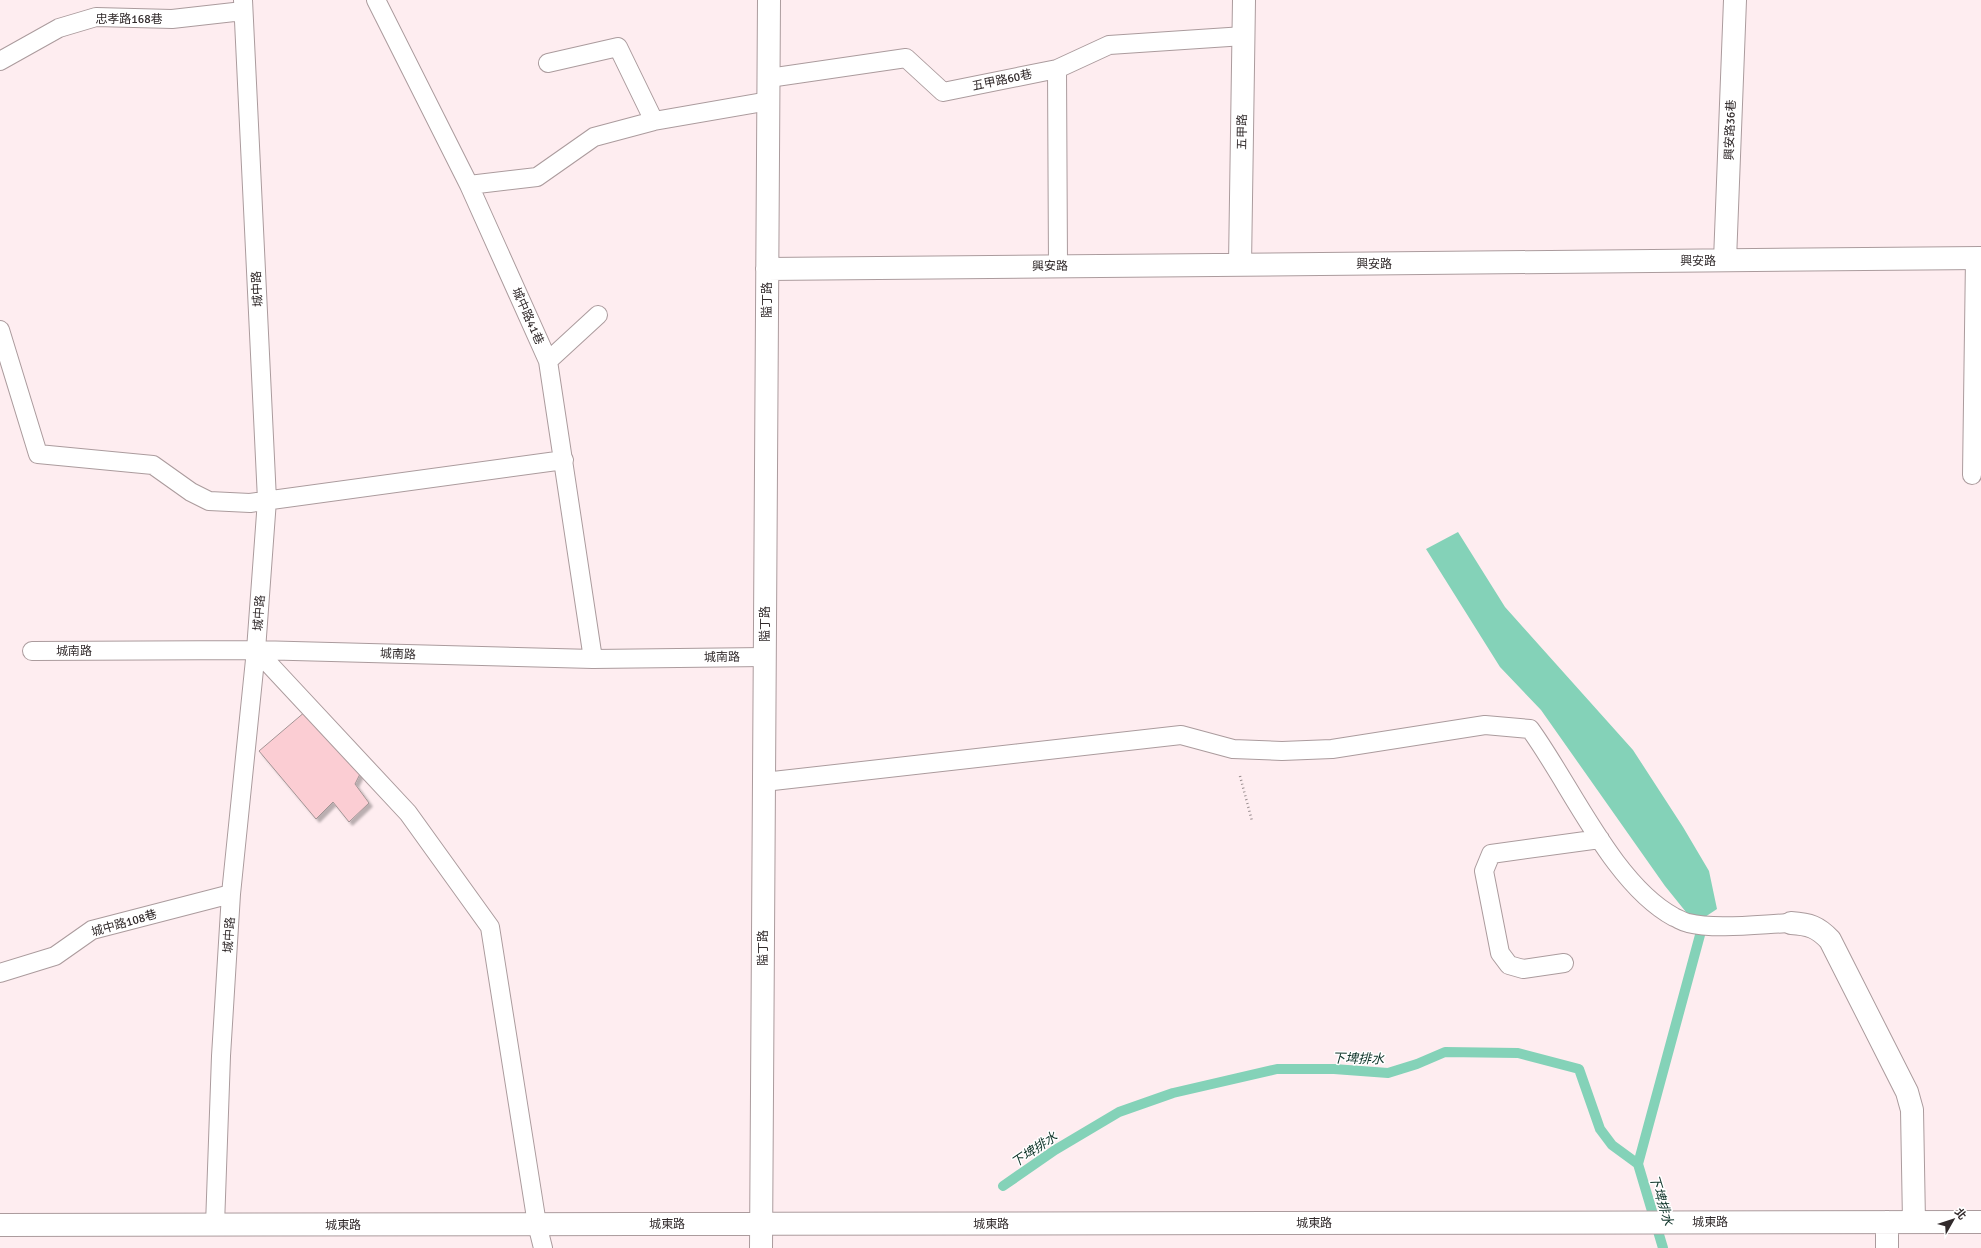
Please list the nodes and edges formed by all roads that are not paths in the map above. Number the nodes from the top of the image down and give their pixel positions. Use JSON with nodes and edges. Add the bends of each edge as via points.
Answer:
{"nodes":[{"id":1,"x":376,"y":0,"type":"edge"},
{"id":2,"x":769,"y":0,"type":"edge"},
{"id":3,"x":1244,"y":0,"type":"edge"},
{"id":4,"x":1735,"y":0,"type":"edge"},
{"id":5,"x":243,"y":6,"type":"edge"},
{"id":6,"x":1244,"y":36,"type":"junction"},
{"id":7,"x":0,"y":61,"type":"edge"},
{"id":8,"x":548,"y":63,"type":"dead end"},
{"id":9,"x":1057,"y":69,"type":"junction"},
{"id":10,"x":769,"y":78,"type":"junction"},
{"id":11,"x":769,"y":101,"type":"junction"},
{"id":12,"x":654,"y":121,"type":"junction"},
{"id":13,"x":469,"y":185,"type":"junction"},
{"id":14,"x":1978,"y":258,"type":"edge"},
{"id":15,"x":1725,"y":260,"type":"junction"},
{"id":16,"x":1240,"y":265,"type":"junction"},
{"id":17,"x":1058,"y":266,"type":"junction"},
{"id":18,"x":768,"y":269,"type":"junction"},
{"id":19,"x":598,"y":315,"type":"dead end"},
{"id":20,"x":0,"y":330,"type":"edge"},
{"id":21,"x":548,"y":361,"type":"junction"},
{"id":22,"x":564,"y":460,"type":"junction"},
{"id":23,"x":1972,"y":475,"type":"dead end"},
{"id":24,"x":267,"y":500,"type":"junction"},
{"id":25,"x":256,"y":650,"type":"junction"},
{"id":26,"x":32,"y":651,"type":"dead end"},
{"id":27,"x":765,"y":657,"type":"junction"},
{"id":28,"x":593,"y":659,"type":"junction"},
{"id":29,"x":764,"y":782,"type":"junction"},
{"id":30,"x":1600,"y":839,"type":"junction"},
{"id":31,"x":231,"y":894,"type":"junction"},
{"id":32,"x":1791,"y":923,"type":"joint"},
{"id":33,"x":1564,"y":963,"type":"dead end"},
{"id":34,"x":0,"y":974,"type":"edge"},
{"id":35,"x":1887,"y":1222,"type":"junction"},
{"id":36,"x":1914,"y":1222,"type":"junction"},
{"id":37,"x":1981,"y":1222,"type":"edge"},
{"id":38,"x":537,"y":1224,"type":"junction"},
{"id":39,"x":762,"y":1224,"type":"junction"},
{"id":40,"x":0,"y":1225,"type":"edge"},
{"id":41,"x":215,"y":1225,"type":"junction"},
{"id":42,"x":543,"y":1248,"type":"edge"},
{"id":43,"x":762,"y":1248,"type":"edge"},
{"id":44,"x":1887,"y":1248,"type":"edge"}],
"edges":[{"from":1,"to":13,"type":"lane","name":"城中路41巷"},
{"from":2,"to":10,"type":"street","name":"隘丁路"},
{"from":3,"to":6,"type":"street","name":"五甲路"},
{"from":4,"to":15,"type":"street","name":"興安路36巷"},
{"from":5,"to":7,"type":"lane","name":"忠孝路168巷","via":[[172,19],[96,17],[59,28]]},
{"from":5,"to":24,"type":"lane","name":"城中路"},
{"from":6,"to":9,"type":"lane","name":"五甲路60巷","via":[[1109,45]]},
{"from":6,"to":16,"type":"street","name":"五甲路"},
{"from":8,"to":12,"type":"lane","via":[[618,47]]},
{"from":9,"to":10,"type":"lane","name":"五甲路60巷","via":[[943,92],[906,58]]},
{"from":9,"to":17,"type":"lane"},
{"from":10,"to":11,"type":"street","name":"隘丁路"},
{"from":11,"to":12,"type":"lane"},
{"from":11,"to":18,"type":"street","name":"隘丁路"},
{"from":12,"to":13,"type":"lane","via":[[594,137],[537,177]]},
{"from":13,"to":21,"type":"lane","name":"城中路41巷"},
{"from":14,"to":15,"type":"street","name":"興安路"},
{"from":14,"to":23,"type":"lane"},
{"from":15,"to":16,"type":"street","name":"興安路"},
{"from":16,"to":17,"type":"street","name":"興安路"},
{"from":17,"to":18,"type":"street","name":"興安路"},
{"from":18,"to":27,"type":"street","name":"隘丁路"},
{"from":19,"to":21,"type":"lane"},
{"from":20,"to":24,"type":"lane","via":[[38,454],[153,465],[191,492],[209,501],[250,503]]},
{"from":21,"to":22,"type":"lane","name":"城中路41巷"},
{"from":22,"to":24,"type":"lane"},
{"from":22,"to":28,"type":"lane","name":"城中路41巷"},
{"from":24,"to":25,"type":"lane","name":"城中路"},
{"from":25,"to":26,"type":"lane","name":"城南路"},
{"from":25,"to":28,"type":"lane","name":"城南路"},
{"from":25,"to":31,"type":"lane","name":"城中路"},
{"from":25,"to":38,"type":"lane","via":[[408,813],[490,927]]},
{"from":27,"to":28,"type":"lane","name":"城南路"},
{"from":27,"to":29,"type":"street","name":"隘丁路"},
{"from":29,"to":30,"type":"lane","via":[[1181,735],[1233,749],[1282,751],[1332,749],[1485,725],[1530,729]]},
{"from":29,"to":39,"type":"street","name":"隘丁路"},
{"from":30,"to":32,"type":"lane","via":[[1641,892],[1666,912],[1687,923],[1710,926]]},
{"from":30,"to":33,"type":"lane","via":[[1491,854],[1484,871],[1500,953],[1509,965],[1522,969]]},
{"from":31,"to":34,"type":"lane","name":"城中路108巷","via":[[92,930],[55,956]]},
{"from":31,"to":41,"type":"lane","name":"城中路","via":[[221,1056]]},
{"from":32,"to":36,"type":"street","via":[[1809,924],[1820,929],[1830,940],[1907,1092],[1912,1110]]},
{"from":35,"to":36,"type":"street","name":"城東路"},
{"from":35,"to":39,"type":"street","name":"城東路"},
{"from":35,"to":44,"type":"street"},
{"from":36,"to":37,"type":"street","name":"城東路"},
{"from":38,"to":39,"type":"street","name":"城東路"},
{"from":38,"to":41,"type":"street","name":"城東路"},
{"from":38,"to":42,"type":"lane"},
{"from":39,"to":43,"type":"street","name":"隘丁路"},
{"from":40,"to":41,"type":"street","name":"城東路"}]}
